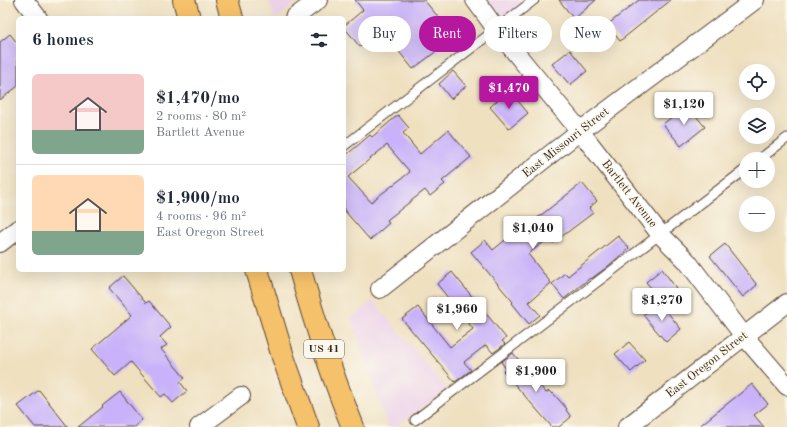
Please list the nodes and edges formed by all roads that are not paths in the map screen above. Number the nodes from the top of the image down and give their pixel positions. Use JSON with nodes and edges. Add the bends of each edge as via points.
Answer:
{"nodes":[{"id":1,"x":24,"y":0,"type":"edge"},
{"id":2,"x":184,"y":0,"type":"edge"},
{"id":3,"x":227,"y":0,"type":"edge"},
{"id":4,"x":318,"y":0,"type":"edge"},
{"id":5,"x":475,"y":0,"type":"edge"},
{"id":6,"x":534,"y":0,"type":"edge"},
{"id":7,"x":755,"y":0,"type":"edge"},
{"id":8,"x":36,"y":16,"type":"edge"},
{"id":9,"x":188,"y":16,"type":"edge"},
{"id":10,"x":231,"y":16,"type":"edge"},
{"id":11,"x":297,"y":16,"type":"edge"},
{"id":12,"x":487,"y":16,"type":"edge"},
{"id":13,"x":513,"y":16,"type":"edge"},
{"id":14,"x":484,"y":38,"type":"edge"},
{"id":15,"x":515,"y":52,"type":"edge"},
{"id":16,"x":580,"y":131,"type":"junction"},
{"id":17,"x":787,"y":138,"type":"edge"},
{"id":18,"x":346,"y":144,"type":"edge"},
{"id":19,"x":769,"y":152,"type":"edge"},
{"id":20,"x":739,"y":174,"type":"edge"},
{"id":21,"x":16,"y":231,"type":"edge"},
{"id":22,"x":660,"y":234,"type":"junction"},
{"id":23,"x":0,"y":243,"type":"edge"},
{"id":24,"x":259,"y":272,"type":"edge"},
{"id":25,"x":301,"y":272,"type":"edge"},
{"id":26,"x":380,"y":289,"type":"dead end"},
{"id":27,"x":787,"y":303,"type":"edge"},
{"id":28,"x":744,"y":336,"type":"junction"},
{"id":29,"x":787,"y":386,"type":"edge"},
{"id":30,"x":240,"y":396,"type":"dead end"},
{"id":31,"x":415,"y":420,"type":"dead end"},
{"id":32,"x":199,"y":427,"type":"edge"},
{"id":33,"x":308,"y":427,"type":"edge"},
{"id":34,"x":353,"y":427,"type":"edge"},
{"id":35,"x":627,"y":427,"type":"edge"}],
"edges":[{"from":1,"to":8,"type":"street"},
{"from":2,"to":9,"type":"highway"},
{"from":3,"to":10,"type":"highway"},
{"from":4,"to":11,"type":"street"},
{"from":5,"to":12,"type":"street","name":"Bartlett Avenue"},
{"from":6,"to":13,"type":"lane"},
{"from":7,"to":16,"type":"street","name":"East Missouri Street"},
{"from":14,"to":18,"type":"lane"},
{"from":15,"to":16,"type":"street","name":"Bartlett Avenue"},
{"from":16,"to":22,"type":"street","name":"Bartlett Avenue"},
{"from":16,"to":26,"type":"street","name":"East Missouri Street"},
{"from":17,"to":19,"type":"lane"},
{"from":20,"to":22,"type":"lane"},
{"from":21,"to":23,"type":"street"},
{"from":22,"to":28,"type":"street","name":"Bartlett Avenue","via":[[687,260]]},
{"from":22,"to":31,"type":"lane"},
{"from":24,"to":33,"type":"highway","via":[[283,357]]},
{"from":25,"to":34,"type":"highway","number":"US 41","via":[[324,350]]},
{"from":27,"to":28,"type":"street","name":"East Oregon Street"},
{"from":28,"to":29,"type":"street","name":"Bartlett Avenue"},
{"from":28,"to":35,"type":"street","name":"East Oregon Street"},
{"from":30,"to":32,"type":"street"}]}
